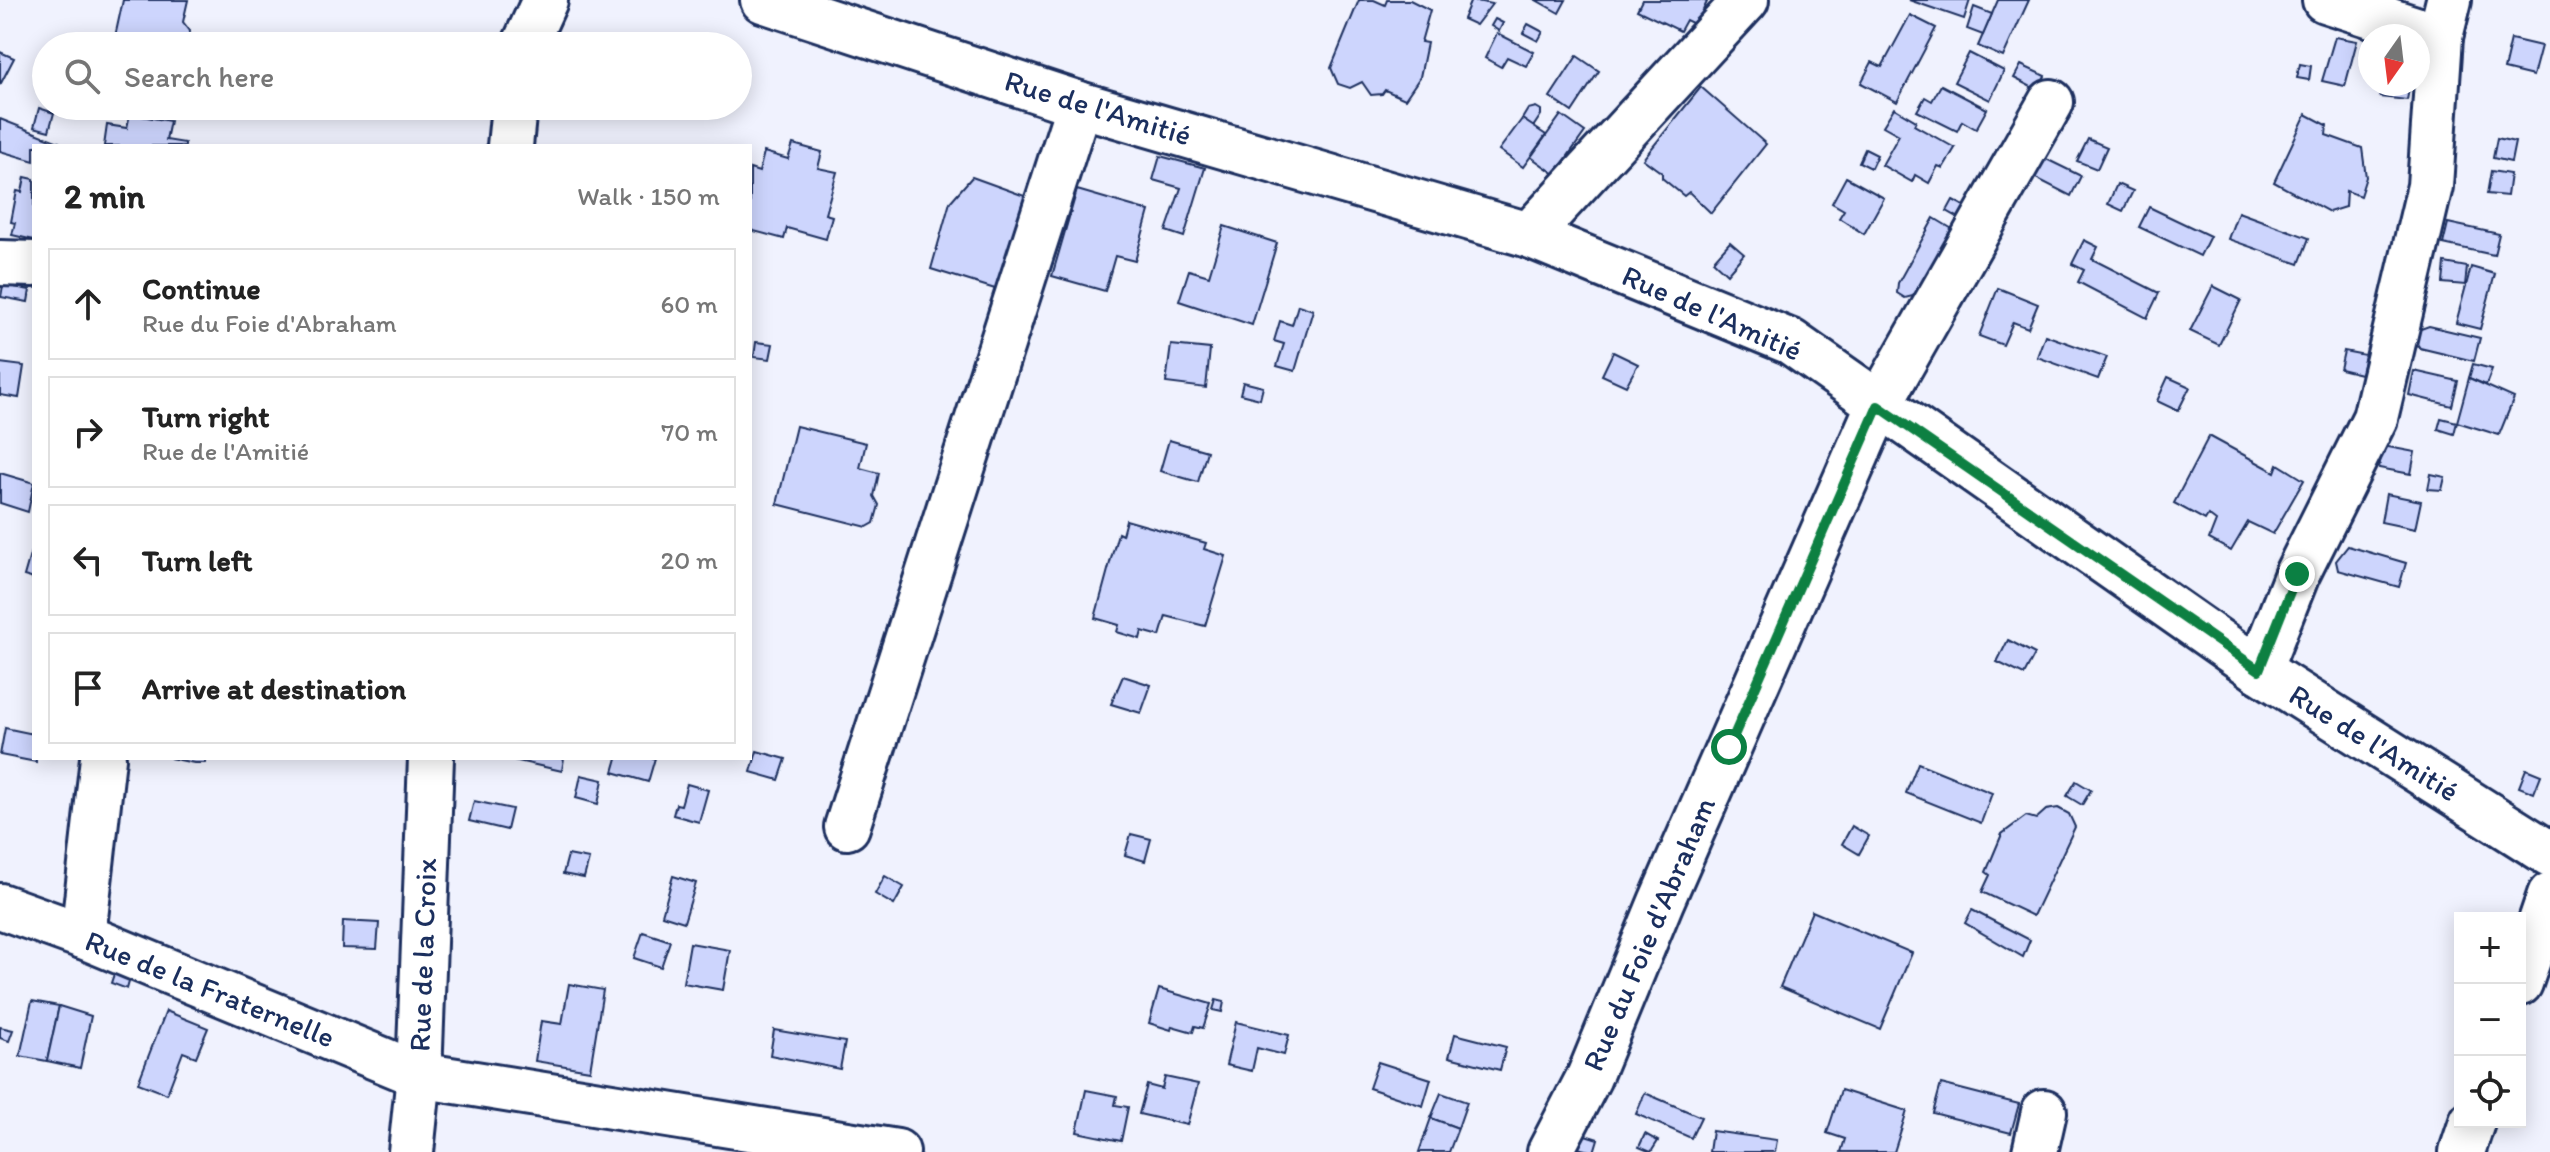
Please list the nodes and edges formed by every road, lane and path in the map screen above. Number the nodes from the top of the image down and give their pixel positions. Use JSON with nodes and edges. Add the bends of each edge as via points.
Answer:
{"nodes":[{"id":1,"x":545,"y":0,"type":"edge"},
{"id":2,"x":763,"y":0,"type":"edge"},
{"id":3,"x":1746,"y":0,"type":"edge"},
{"id":4,"x":2325,"y":0,"type":"edge"},
{"id":5,"x":2444,"y":19,"type":"edge"},
{"id":6,"x":530,"y":32,"type":"edge"},
{"id":7,"x":2051,"y":102,"type":"dead end"},
{"id":8,"x":1079,"y":104,"type":"junction"},
{"id":9,"x":513,"y":120,"type":"edge"},
{"id":10,"x":510,"y":144,"type":"edge"},
{"id":11,"x":1529,"y":235,"type":"junction"},
{"id":12,"x":0,"y":263,"type":"edge"},
{"id":13,"x":32,"y":264,"type":"edge"},
{"id":14,"x":1878,"y":406,"type":"junction"},
{"id":15,"x":2259,"y":670,"type":"junction"},
{"id":16,"x":103,"y":760,"type":"edge"},
{"id":17,"x":431,"y":760,"type":"edge"},
{"id":18,"x":847,"y":827,"type":"dead end"},
{"id":19,"x":2550,"y":854,"type":"edge"},
{"id":20,"x":2550,"y":895,"type":"edge"},
{"id":21,"x":0,"y":906,"type":"edge"},
{"id":22,"x":83,"y":936,"type":"junction"},
{"id":23,"x":2526,"y":965,"type":"edge"},
{"id":24,"x":419,"y":1075,"type":"junction"},
{"id":25,"x":2470,"y":1128,"type":"edge"},
{"id":26,"x":411,"y":1152,"type":"edge"},
{"id":27,"x":897,"y":1152,"type":"edge"},
{"id":28,"x":1550,"y":1152,"type":"edge"},
{"id":29,"x":2462,"y":1152,"type":"edge"}],
"edges":[{"from":1,"to":6,"type":"street"},
{"from":2,"to":8,"type":"street","name":"Rue de l'Amitié"},
{"from":3,"to":11,"type":"street"},
{"from":4,"to":5,"type":"street"},
{"from":5,"to":15,"type":"street","via":[[2430,186],[2375,418],[2297,574]]},
{"from":7,"to":14,"type":"street","name":"Rue du Foie d'Abraham"},
{"from":8,"to":11,"type":"street","name":"Rue de l'Amitié"},
{"from":8,"to":18,"type":"street"},
{"from":9,"to":10,"type":"street"},
{"from":11,"to":14,"type":"street","name":"Rue de l'Amitié","via":[[1791,342]]},
{"from":12,"to":13,"type":"street"},
{"from":14,"to":15,"type":"street","name":"Rue de l'Amitié"},
{"from":14,"to":28,"type":"street","name":"Rue du Foie d'Abraham","via":[[1589,1077]]},
{"from":15,"to":19,"type":"street","name":"Rue de l'Amitié"},
{"from":16,"to":22,"type":"street"},
{"from":17,"to":24,"type":"street","name":"Rue de la Croix"},
{"from":20,"to":23,"type":"street"},
{"from":21,"to":22,"type":"street","name":"Rue de la Fraternelle"},
{"from":22,"to":24,"type":"street","name":"Rue de la Fraternelle"},
{"from":24,"to":26,"type":"street","name":"Rue de la Croix"},
{"from":24,"to":27,"type":"street","name":"Rue de la Fraternelle"},
{"from":25,"to":29,"type":"street"}]}
